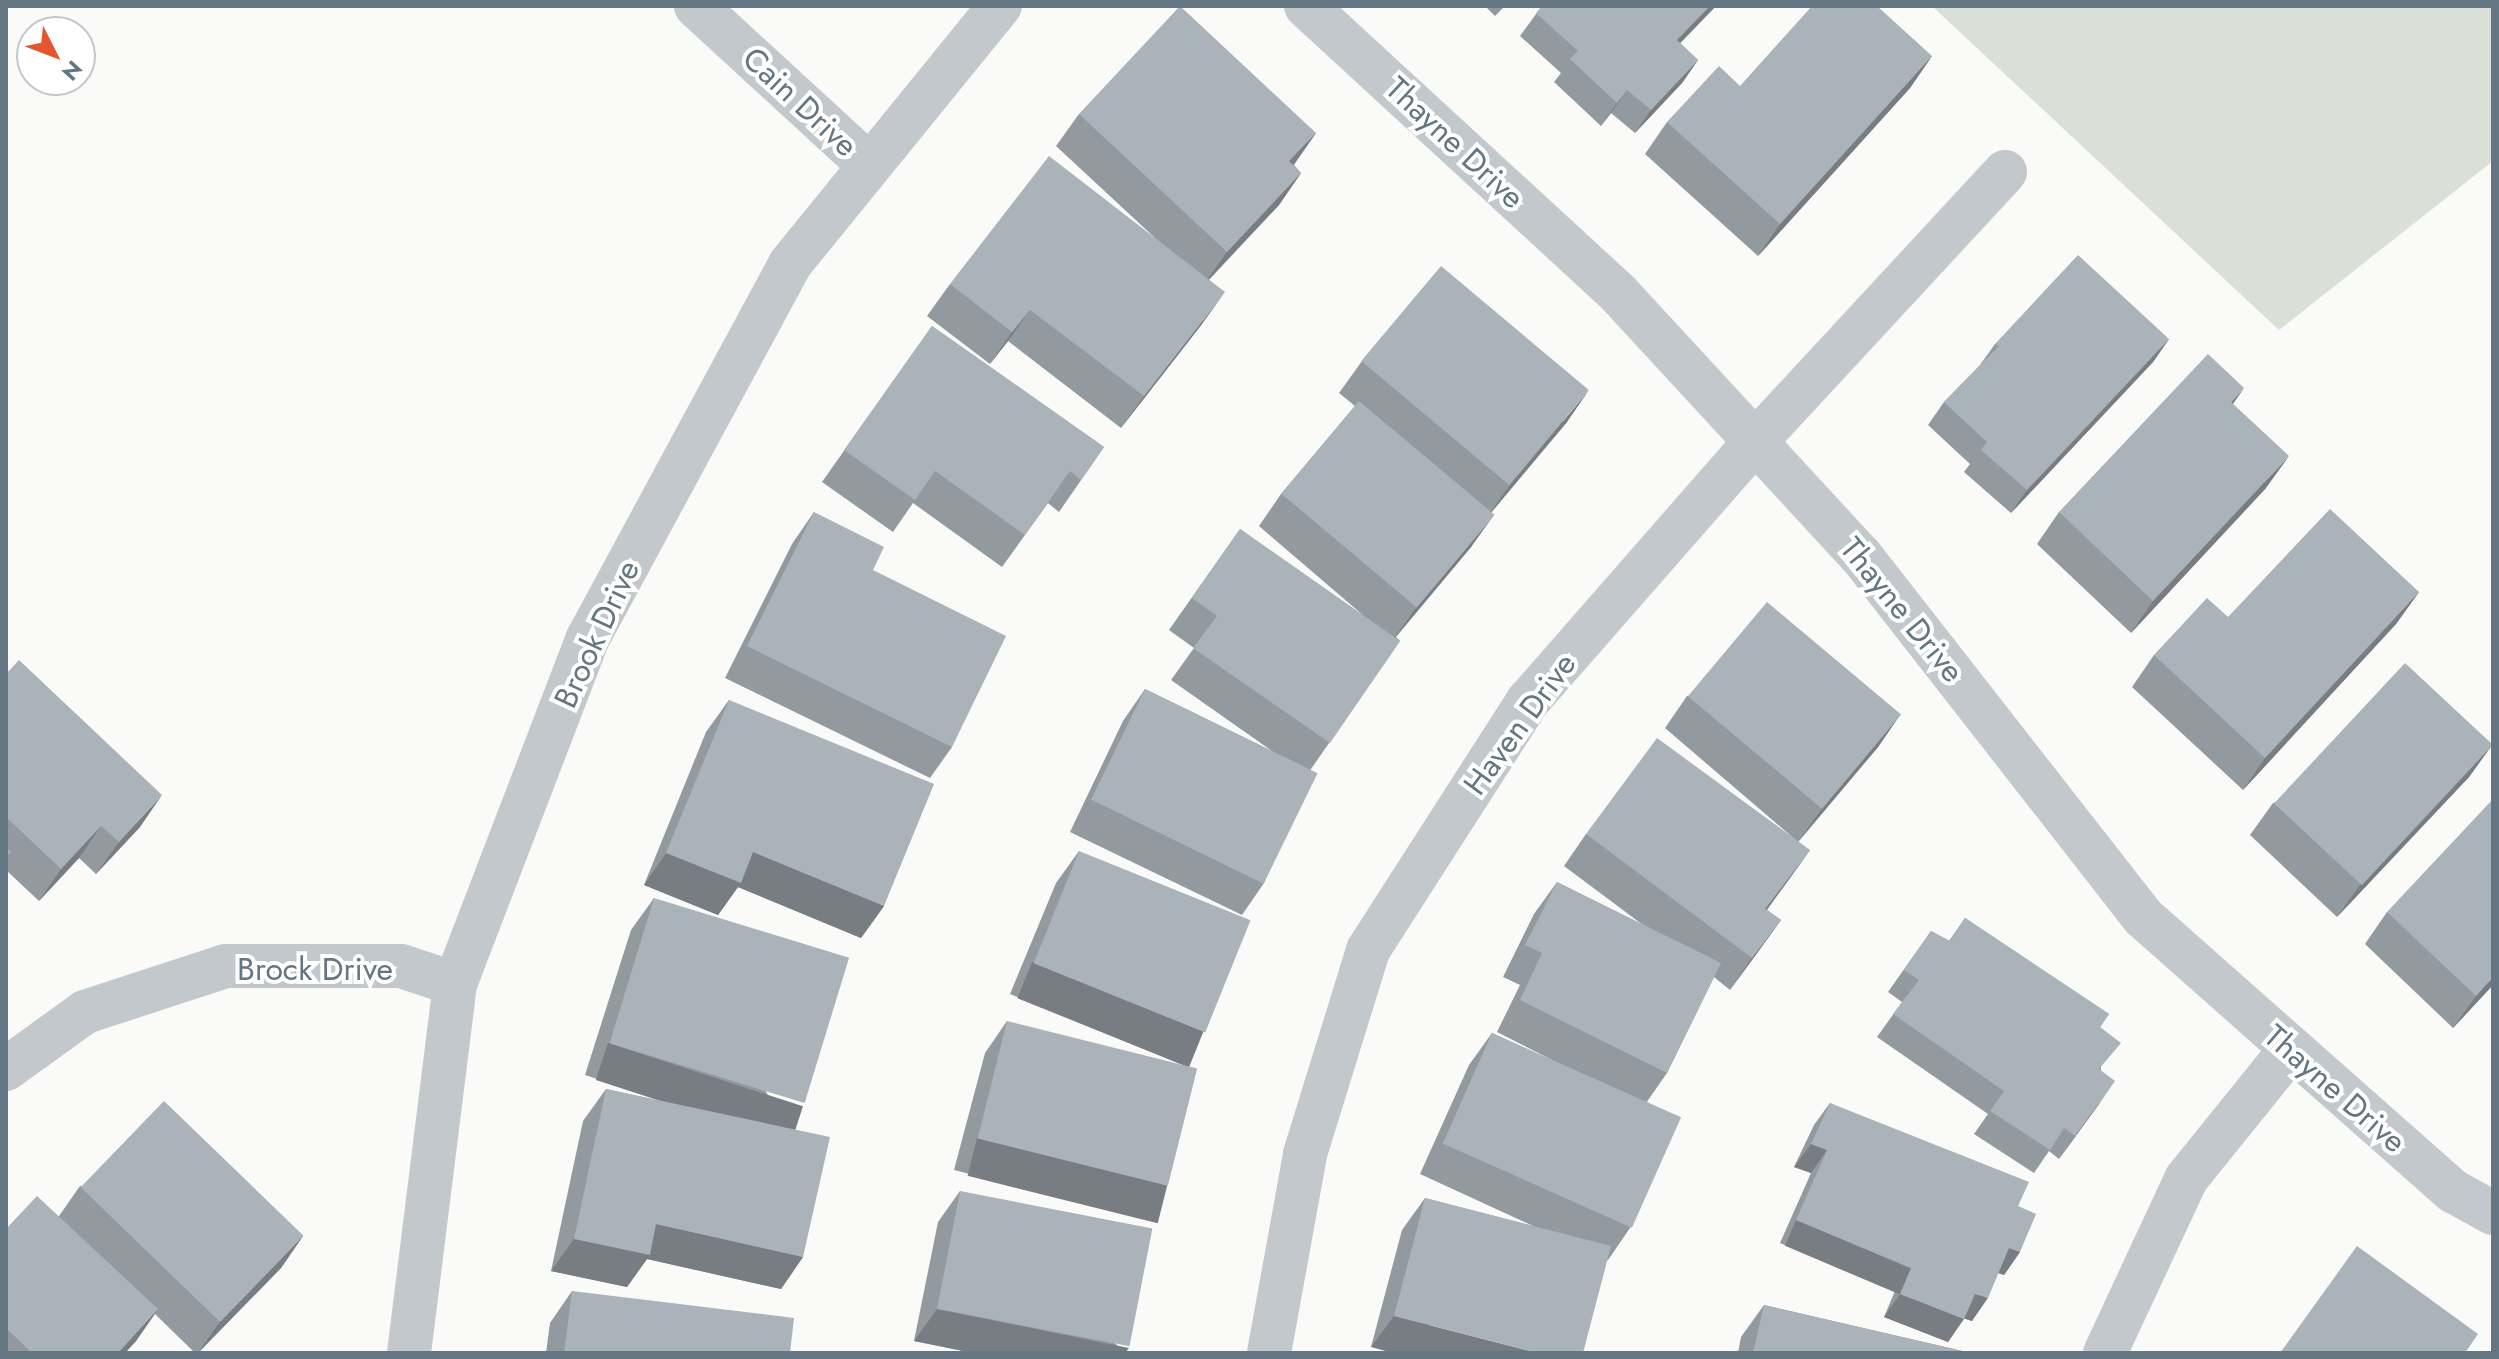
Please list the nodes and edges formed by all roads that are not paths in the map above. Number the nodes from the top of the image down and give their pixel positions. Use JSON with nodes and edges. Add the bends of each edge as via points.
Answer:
{"nodes":[{"id":1,"x":696,"y":6,"type":"edge"},
{"id":2,"x":1000,"y":6,"type":"edge"},
{"id":3,"x":1306,"y":6,"type":"edge"},
{"id":4,"x":869,"y":165,"type":"junction"},
{"id":5,"x":2005,"y":172,"type":"dead end"},
{"id":6,"x":1755,"y":442,"type":"junction"},
{"id":7,"x":455,"y":984,"type":"junction"},
{"id":8,"x":2290,"y":1050,"type":"junction"},
{"id":9,"x":6,"y":1069,"type":"edge"},
{"id":10,"x":2493,"y":1213,"type":"edge"},
{"id":11,"x":409,"y":1353,"type":"edge"},
{"id":12,"x":1269,"y":1353,"type":"edge"},
{"id":13,"x":2105,"y":1353,"type":"edge"}],
"edges":[{"from":1,"to":4,"type":"street","name":"Cain Drive"},
{"from":2,"to":4,"type":"street","name":"Brook Drive"},
{"from":3,"to":6,"type":"street","name":"Thayne Drive","via":[[1618,293]]},
{"from":4,"to":7,"type":"street","name":"Brook Drive","via":[[790,264],[588,638]]},
{"from":5,"to":6,"type":"street","name":"Haven Drive"},
{"from":6,"to":8,"type":"street","name":"Thayne Drive","via":[[1861,556],[2143,917]]},
{"from":6,"to":12,"type":"street","name":"Haven Drive","via":[[1528,701],[1368,950],[1305,1154]]},
{"from":7,"to":9,"type":"street","name":"Brock Drive","via":[[401,966],[226,966],[85,1012]]},
{"from":7,"to":11,"type":"street","name":"Brook Drive"},
{"from":8,"to":10,"type":"street","name":"Thayne Drive","via":[[2453,1191]]},
{"from":8,"to":13,"type":"street","via":[[2186,1179]]}]}
